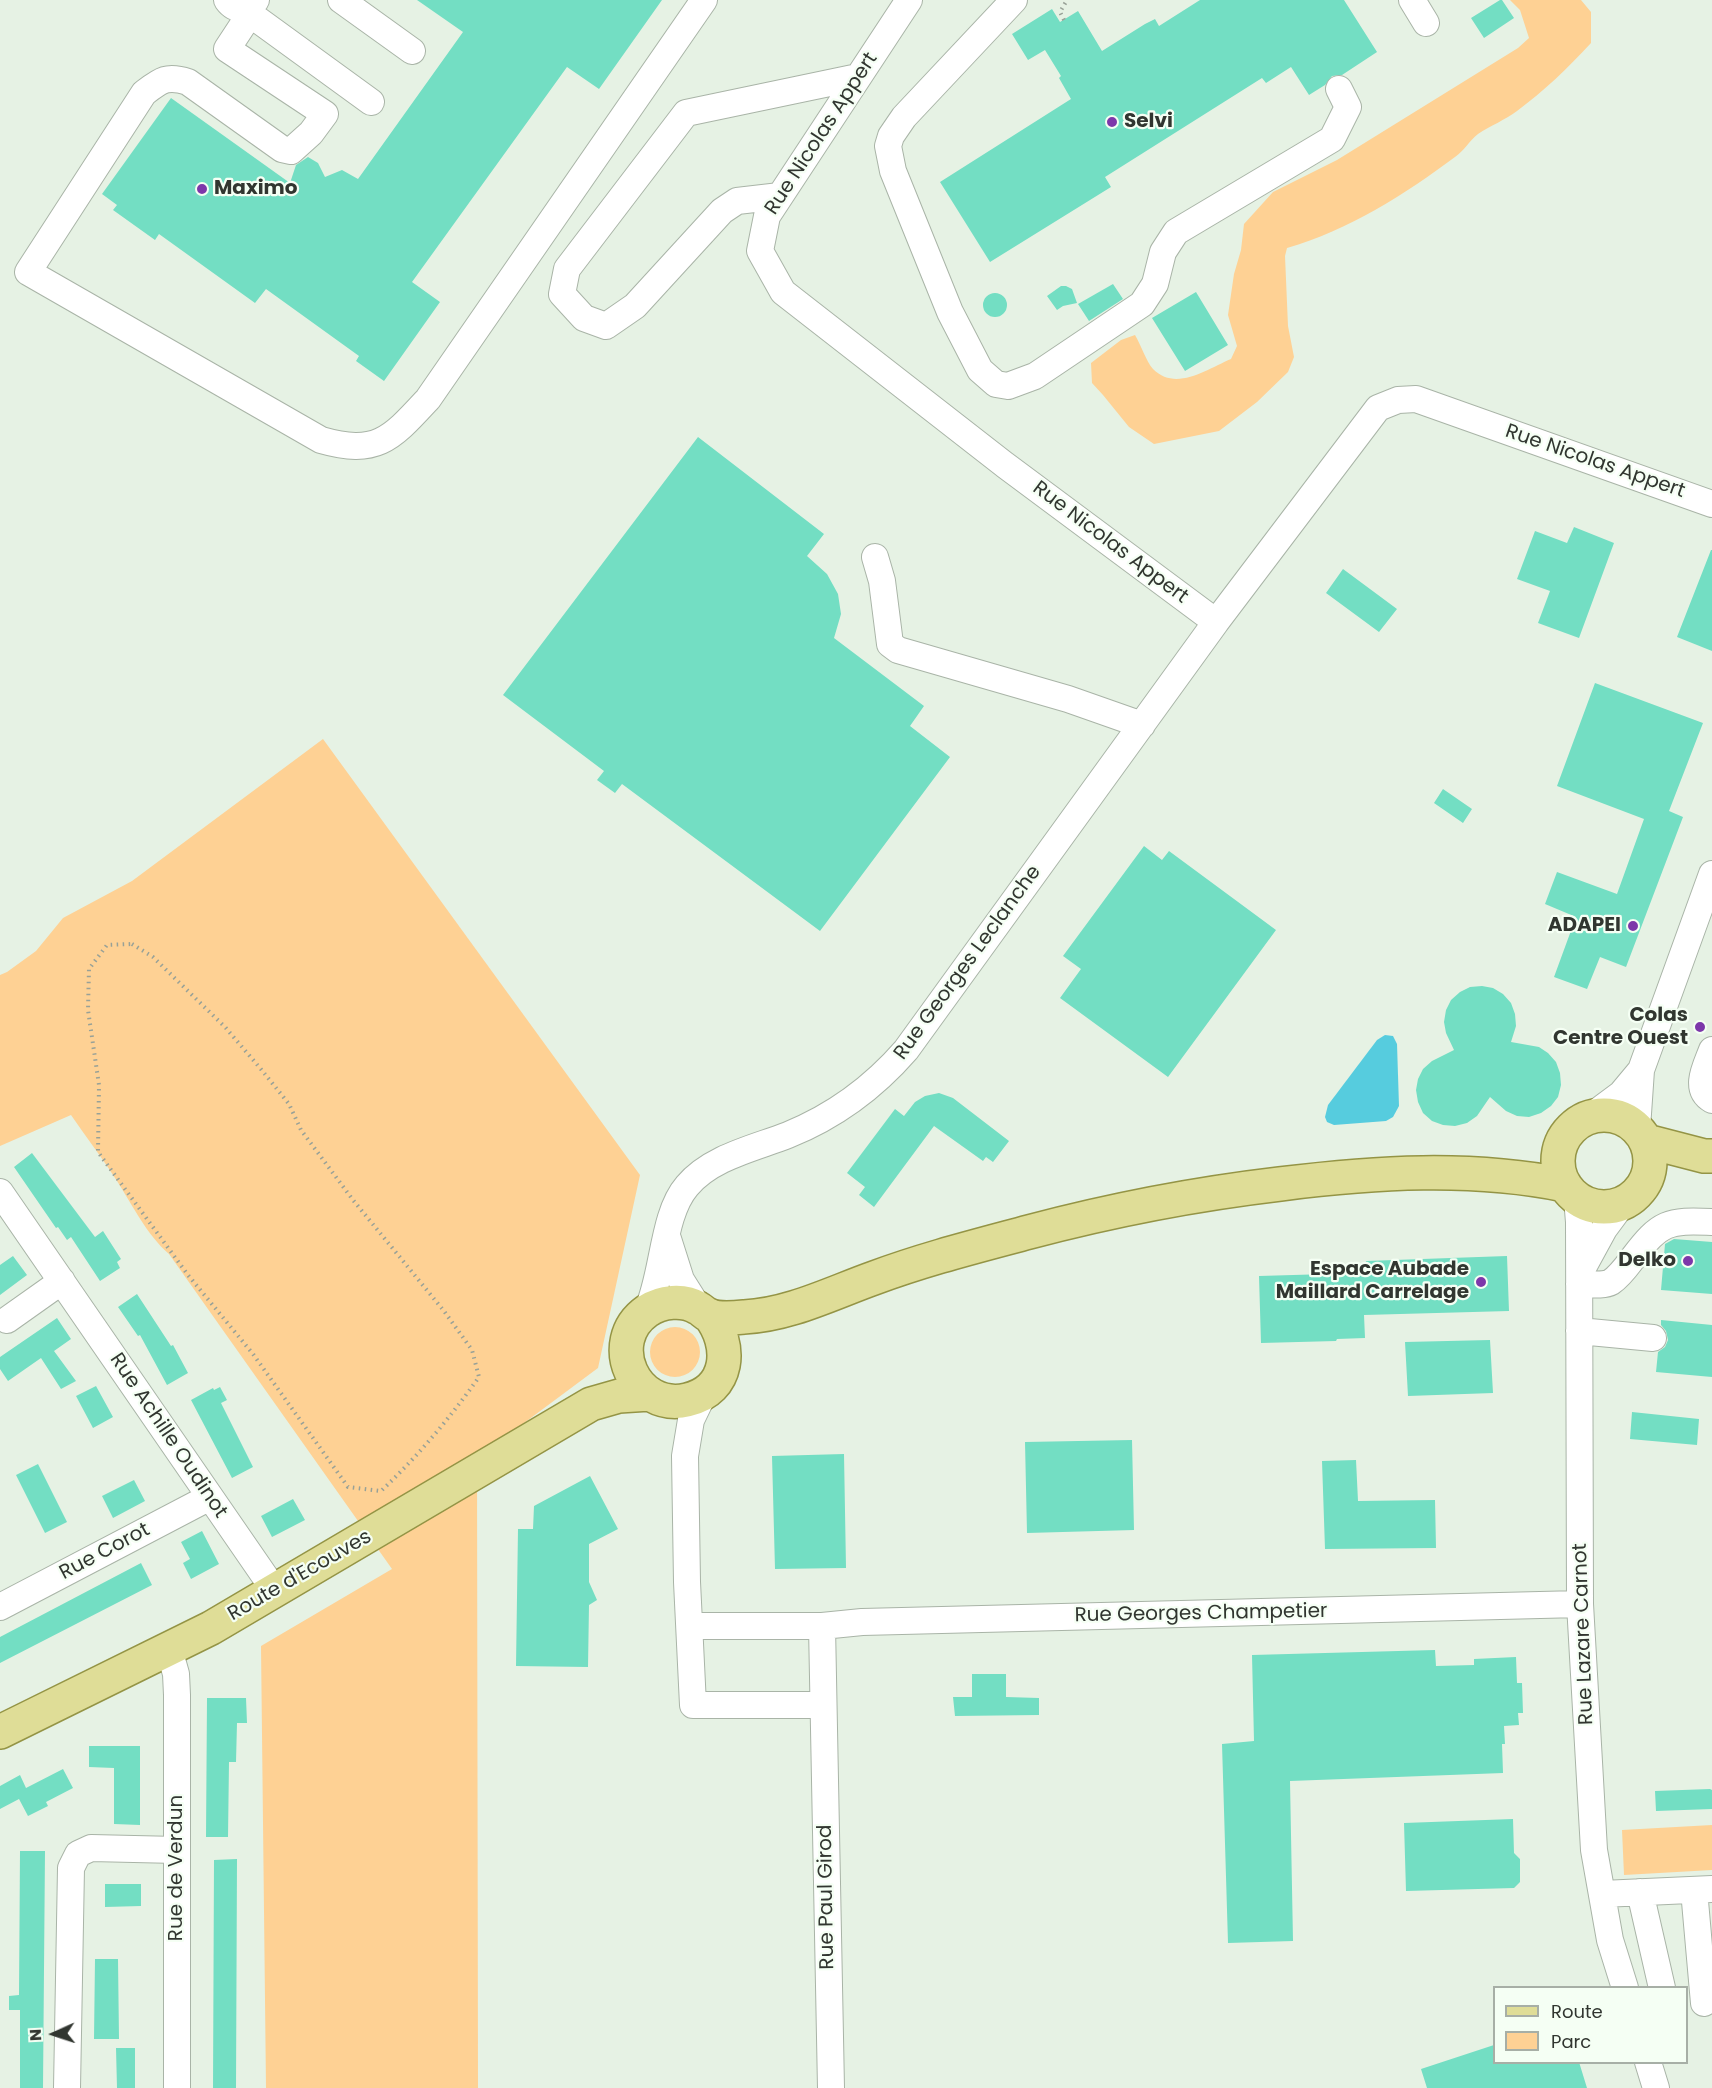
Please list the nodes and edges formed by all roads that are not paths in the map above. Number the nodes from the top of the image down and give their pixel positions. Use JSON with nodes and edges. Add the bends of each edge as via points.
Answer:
{"nodes":[{"id":1,"x":340,"y":0,"type":"edge"},
{"id":2,"x":704,"y":0,"type":"edge"},
{"id":3,"x":909,"y":0,"type":"edge"},
{"id":4,"x":1014,"y":0,"type":"edge"},
{"id":5,"x":1412,"y":0,"type":"edge"},
{"id":6,"x":245,"y":6,"type":"edge"},
{"id":7,"x":1426,"y":23,"type":"dead end"},
{"id":8,"x":412,"y":51,"type":"dead end"},
{"id":9,"x":858,"y":77,"type":"junction"},
{"id":10,"x":1340,"y":89,"type":"dead end"},
{"id":11,"x":371,"y":102,"type":"dead end"},
{"id":12,"x":780,"y":196,"type":"junction"},
{"id":13,"x":1712,"y":504,"type":"edge"},
{"id":14,"x":875,"y":557,"type":"dead end"},
{"id":15,"x":1216,"y":622,"type":"junction"},
{"id":16,"x":1142,"y":725,"type":"junction"},
{"id":17,"x":1712,"y":874,"type":"edge"},
{"id":18,"x":1703,"y":925,"type":"edge"},
{"id":19,"x":1712,"y":1050,"type":"edge"},
{"id":20,"x":1641,"y":1070,"type":"junction"},
{"id":21,"x":1712,"y":1100,"type":"edge"},
{"id":22,"x":1590,"y":1117,"type":"junction"},
{"id":23,"x":1642,"y":1134,"type":"junction"},
{"id":24,"x":1559,"y":1151,"type":"junction"},
{"id":25,"x":1708,"y":1156,"type":"edge"},
{"id":26,"x":1496,"y":1174,"type":"junction"},
{"id":27,"x":1571,"y":1191,"type":"junction"},
{"id":28,"x":0,"y":1192,"type":"edge"},
{"id":29,"x":1634,"y":1193,"type":"junction"},
{"id":30,"x":1712,"y":1222,"type":"edge"},
{"id":31,"x":668,"y":1235,"type":"junction"},
{"id":32,"x":1579,"y":1280,"type":"junction"},
{"id":33,"x":62,"y":1281,"type":"junction"},
{"id":34,"x":647,"y":1311,"type":"junction"},
{"id":35,"x":703,"y":1311,"type":"junction"},
{"id":36,"x":780,"y":1313,"type":"junction"},
{"id":37,"x":7,"y":1320,"type":"dead end"},
{"id":38,"x":1579,"y":1331,"type":"junction"},
{"id":39,"x":1653,"y":1338,"type":"dead end"},
{"id":40,"x":627,"y":1361,"type":"junction"},
{"id":41,"x":723,"y":1366,"type":"junction"},
{"id":42,"x":704,"y":1393,"type":"junction"},
{"id":43,"x":656,"y":1397,"type":"junction"},
{"id":44,"x":591,"y":1404,"type":"junction"},
{"id":45,"x":685,"y":1456,"type":"junction"},
{"id":46,"x":210,"y":1497,"type":"junction"},
{"id":47,"x":275,"y":1591,"type":"junction"},
{"id":48,"x":1580,"y":1604,"type":"junction"},
{"id":49,"x":0,"y":1607,"type":"edge"},
{"id":50,"x":690,"y":1626,"type":"junction"},
{"id":51,"x":822,"y":1626,"type":"junction"},
{"id":52,"x":170,"y":1649,"type":"junction"},
{"id":53,"x":823,"y":1705,"type":"junction"},
{"id":54,"x":0,"y":1732,"type":"edge"},
{"id":55,"x":177,"y":1850,"type":"junction"},
{"id":56,"x":1703,"y":1889,"type":"edge"},
{"id":57,"x":1640,"y":1892,"type":"junction"},
{"id":58,"x":1602,"y":1894,"type":"junction"},
{"id":59,"x":1624,"y":1986,"type":"edge"},
{"id":60,"x":1662,"y":1986,"type":"edge"},
{"id":61,"x":1701,"y":2004,"type":"edge"},
{"id":62,"x":1649,"y":2064,"type":"edge"},
{"id":63,"x":67,"y":2088,"type":"edge"},
{"id":64,"x":177,"y":2088,"type":"edge"},
{"id":65,"x":831,"y":2088,"type":"edge"},
{"id":66,"x":1656,"y":2088,"type":"edge"}],
"edges":[{"from":1,"to":8,"type":"street"},
{"from":2,"to":6,"type":"street","via":[[428,399],[399,430],[372,445],[344,447],[321,440],[28,272],[144,93],[156,84],[173,77],[188,82],[282,149],[291,151],[311,133],[325,114],[227,49]]},
{"from":3,"to":9,"type":"street","name":"Rue Nicolas Appert"},
{"from":4,"to":10,"type":"street","via":[[904,117],[888,146],[893,171],[950,312],[980,370],[996,384],[1008,386],[1035,376],[1142,304],[1155,284],[1163,252],[1176,232],[1332,139],[1348,107]]},
{"from":5,"to":7,"type":"street"},
{"from":6,"to":11,"type":"street"},
{"from":9,"to":12,"type":"street","name":"Rue Nicolas Appert"},
{"from":9,"to":12,"type":"street","via":[[686,113],[567,269],[562,294],[584,318],[606,326],[635,306],[722,211],[737,201]]},
{"from":12,"to":15,"type":"street","name":"Rue Nicolas Appert","via":[[767,216],[760,251],[783,292],[1005,465]]},
{"from":13,"to":15,"type":"street","name":"Rue Nicolas Appert","via":[[1416,399],[1398,400],[1378,408]]},
{"from":14,"to":16,"type":"street","via":[[890,644],[898,650],[1068,699]]},
{"from":15,"to":16,"type":"street","name":"Rue Georges Leclanche"},
{"from":16,"to":31,"type":"street","name":"Rue Georges Leclanche","via":[[895,1063],[864,1092],[818,1121],[714,1165],[698,1176],[679,1197]]},
{"from":17,"to":18,"type":"street"},
{"from":18,"to":20,"type":"street"},
{"from":19,"to":21,"type":"street","via":[[1702,1077],[1702,1089]]},
{"from":20,"to":22,"type":"street","via":[[1621,1094]]},
{"from":20,"to":23,"type":"street"},
{"from":22,"to":23,"type":"main road","via":[[1607,1114],[1623,1118]]},
{"from":22,"to":24,"type":"main road","via":[[1565,1136]]},
{"from":23,"to":25,"type":"main road"},
{"from":23,"to":29,"type":"main road","via":[[1650,1162]]},
{"from":24,"to":26,"type":"main road"},
{"from":24,"to":27,"type":"main road","via":[[1559,1168]]},
{"from":25,"to":29,"type":"main road"},
{"from":26,"to":27,"type":"main road"},
{"from":26,"to":36,"type":"main road","via":[[1397,1172],[1202,1194],[1084,1218],[919,1261]]},
{"from":27,"to":29,"type":"main road","via":[[1588,1204],[1600,1206],[1612,1206]]},
{"from":27,"to":32,"type":"street","name":"Rue Lazare Carnot","via":[[1579,1222]]},
{"from":28,"to":33,"type":"street","name":"Rue Achille Oudinot"},
{"from":29,"to":32,"type":"street","name":"Rue Lazare Carnot","via":[[1604,1229]]},
{"from":30,"to":32,"type":"street","via":[[1665,1225],[1649,1237],[1622,1273],[1609,1283]]},
{"from":31,"to":34,"type":"street","name":"Rue Georges Leclanche"},
{"from":31,"to":35,"type":"street","via":[[681,1280]]},
{"from":32,"to":38,"type":"street","name":"Rue Lazare Carnot"},
{"from":33,"to":37,"type":"street"},
{"from":33,"to":46,"type":"street","name":"Rue Achille Oudinot","via":[[156,1431]]},
{"from":34,"to":35,"type":"main road","via":[[672,1302]]},
{"from":34,"to":40,"type":"main road","via":[[630,1333]]},
{"from":35,"to":36,"type":"main road","via":[[743,1317]]},
{"from":35,"to":41,"type":"main road","via":[[718,1326],[723,1339]]},
{"from":36,"to":41,"type":"main road","via":[[742,1344]]},
{"from":38,"to":39,"type":"street"},
{"from":38,"to":48,"type":"street","name":"Rue Lazare Carnot"},
{"from":40,"to":43,"type":"main road","via":[[639,1386]]},
{"from":40,"to":44,"type":"main road","via":[[612,1384]]},
{"from":41,"to":42,"type":"main road"},
{"from":42,"to":43,"type":"main road","via":[[677,1402]]},
{"from":42,"to":45,"type":"street","via":[[691,1420]]},
{"from":43,"to":44,"type":"main road","via":[[619,1396]]},
{"from":43,"to":45,"type":"street","via":[[676,1423]]},
{"from":44,"to":47,"type":"main road","name":"Route d'Ecouves"},
{"from":45,"to":50,"type":"street"},
{"from":46,"to":47,"type":"street","name":"Rue Achille Oudinot"},
{"from":46,"to":49,"type":"street","name":"Rue Corot","via":[[23,1585]]},
{"from":47,"to":52,"type":"main road","name":"Route d'Ecouves"},
{"from":48,"to":51,"type":"street","name":"Rue Georges Champetier"},
{"from":48,"to":58,"type":"street","name":"Rue Lazare Carnot","via":[[1594,1850]]},
{"from":50,"to":51,"type":"street","name":"Rue Georges Champetier"},
{"from":50,"to":53,"type":"street","via":[[693,1706]]},
{"from":51,"to":53,"type":"street"},
{"from":52,"to":54,"type":"main road","name":"Route d'Ecouves"},
{"from":52,"to":55,"type":"street","name":"Rue de Verdun","via":[[177,1695]]},
{"from":53,"to":65,"type":"street","name":"Rue Paul Girod"},
{"from":55,"to":63,"type":"street","via":[[91,1848],[78,1854],[71,1868]]},
{"from":55,"to":64,"type":"street","name":"Rue de Verdun"},
{"from":56,"to":57,"type":"street"},
{"from":56,"to":61,"type":"street"},
{"from":57,"to":58,"type":"street"},
{"from":57,"to":60,"type":"street"},
{"from":58,"to":59,"type":"street","name":"Rue Lazare Carnot","via":[[1610,1940]]},
{"from":62,"to":66,"type":"street"}]}
